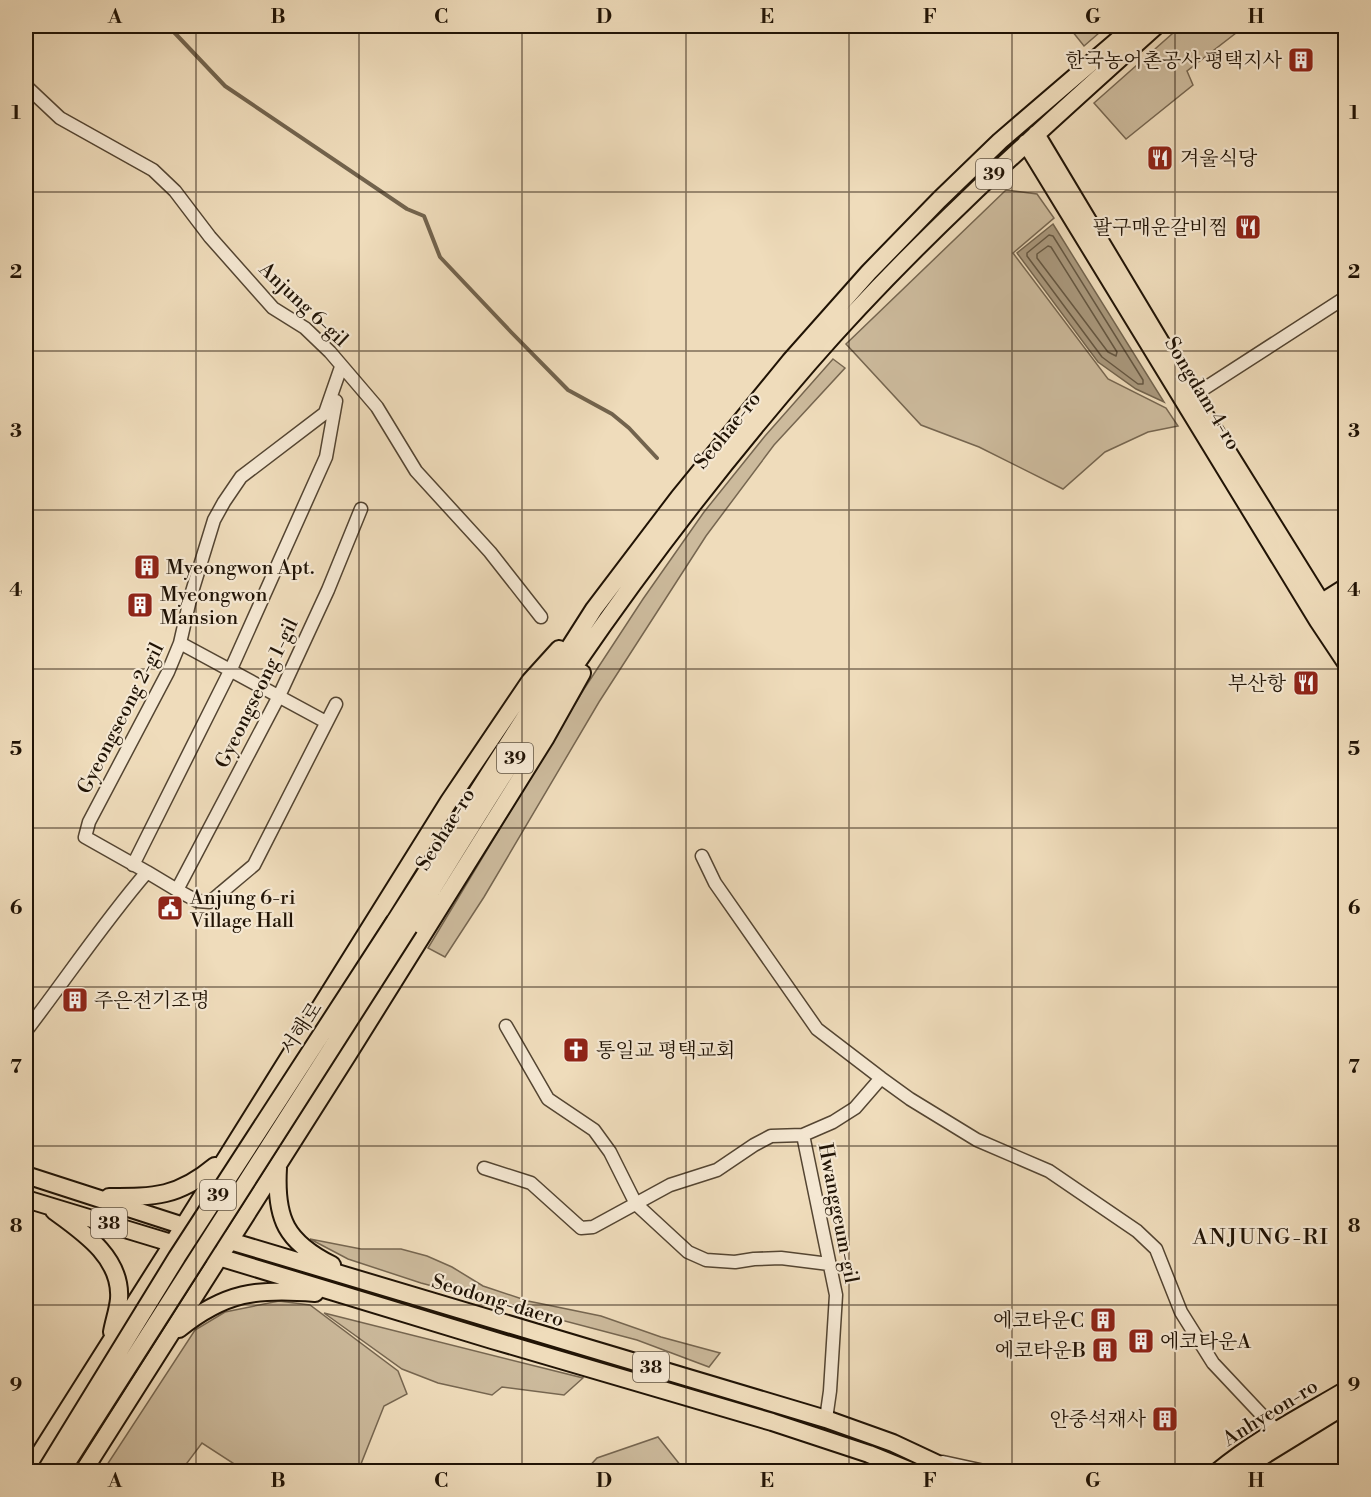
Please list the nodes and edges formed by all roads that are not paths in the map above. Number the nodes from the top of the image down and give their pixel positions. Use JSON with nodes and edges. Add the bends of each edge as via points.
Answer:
{"nodes":[{"id":1,"x":1134,"y":26,"type":"edge"},
{"id":2,"x":1156,"y":26,"type":"edge"},
{"id":3,"x":26,"y":86,"type":"edge"},
{"id":4,"x":1031,"y":139,"type":"junction"},
{"id":5,"x":1346,"y":297,"type":"edge"},
{"id":6,"x":341,"y":367,"type":"junction"},
{"id":7,"x":1188,"y":399,"type":"junction"},
{"id":8,"x":361,"y":509,"type":"dead end"},
{"id":9,"x":1346,"y":587,"type":"edge"},
{"id":10,"x":628,"y":593,"type":"junction"},
{"id":11,"x":1346,"y":603,"type":"edge"},
{"id":12,"x":594,"y":609,"type":"junction"},
{"id":13,"x":1319,"y":612,"type":"junction"},
{"id":14,"x":541,"y":617,"type":"dead end"},
{"id":15,"x":1346,"y":642,"type":"edge"},
{"id":16,"x":180,"y":643,"type":"junction"},
{"id":17,"x":1346,"y":663,"type":"edge"},
{"id":18,"x":231,"y":669,"type":"junction"},
{"id":19,"x":279,"y":696,"type":"junction"},
{"id":20,"x":336,"y":704,"type":"dead end"},
{"id":21,"x":326,"y":722,"type":"junction"},
{"id":22,"x":702,"y":856,"type":"dead end"},
{"id":23,"x":133,"y":865,"type":"junction"},
{"id":24,"x":147,"y":872,"type":"junction"},
{"id":25,"x":177,"y":890,"type":"junction"},
{"id":26,"x":402,"y":924,"type":"junction"},
{"id":27,"x":506,"y":1026,"type":"dead end"},
{"id":28,"x":26,"y":1031,"type":"edge"},
{"id":29,"x":881,"y":1078,"type":"junction"},
{"id":30,"x":803,"y":1135,"type":"junction"},
{"id":31,"x":226,"y":1157,"type":"junction"},
{"id":32,"x":278,"y":1165,"type":"junction"},
{"id":33,"x":484,"y":1168,"type":"dead end"},
{"id":34,"x":26,"y":1175,"type":"edge"},
{"id":35,"x":93,"y":1197,"type":"junction"},
{"id":36,"x":26,"y":1199,"type":"edge"},
{"id":37,"x":43,"y":1204,"type":"junction"},
{"id":38,"x":636,"y":1204,"type":"junction"},
{"id":39,"x":184,"y":1225,"type":"junction"},
{"id":40,"x":230,"y":1242,"type":"junction"},
{"id":41,"x":173,"y":1243,"type":"junction"},
{"id":42,"x":220,"y":1257,"type":"junction"},
{"id":43,"x":829,"y":1264,"type":"junction"},
{"id":44,"x":365,"y":1282,"type":"junction"},
{"id":45,"x":351,"y":1296,"type":"junction"},
{"id":46,"x":167,"y":1339,"type":"junction"},
{"id":47,"x":110,"y":1342,"type":"junction"},
{"id":48,"x":1346,"y":1390,"type":"edge"},
{"id":49,"x":1346,"y":1405,"type":"edge"},
{"id":50,"x":826,"y":1419,"type":"junction"},
{"id":51,"x":1276,"y":1430,"type":"junction"},
{"id":52,"x":934,"y":1460,"type":"junction"},
{"id":53,"x":28,"y":1472,"type":"edge"},
{"id":54,"x":45,"y":1472,"type":"edge"},
{"id":55,"x":61,"y":1472,"type":"edge"},
{"id":56,"x":83,"y":1472,"type":"edge"},
{"id":57,"x":913,"y":1472,"type":"edge"},
{"id":58,"x":956,"y":1472,"type":"edge"},
{"id":59,"x":989,"y":1472,"type":"edge"},
{"id":60,"x":1217,"y":1472,"type":"edge"},
{"id":61,"x":1237,"y":1472,"type":"edge"}],
"edges":[{"from":1,"to":12,"type":"main road","name":"Seohae-ro","number":"39","via":[[1000,141],[869,272],[775,379]]},
{"from":2,"to":4,"type":"main road","name":"Seohae-ro","number":"39"},
{"from":3,"to":6,"type":"street","name":"Anjung 6-gil","via":[[60,118],[153,170],[273,308],[305,328]]},
{"from":4,"to":7,"type":"main road","name":"Songdam 4-ro"},
{"from":4,"to":10,"type":"main road","name":"Seohae-ro","number":"39","via":[[926,237],[815,356],[698,498]]},
{"from":5,"to":7,"type":"street"},
{"from":6,"to":14,"type":"street","name":"Anjung 6-gil","via":[[376,407],[416,471],[490,552]]},
{"from":6,"to":16,"type":"street","name":"Gyeongseong 2-gil","via":[[325,413],[241,477],[224,502],[214,520]]},
{"from":6,"to":18,"type":"street","via":[[326,457]]},
{"from":7,"to":13,"type":"main road","name":"Songdam 4-ro"},
{"from":8,"to":19,"type":"street","name":"Gyeongseong 1-gil"},
{"from":9,"to":13,"type":"main road"},
{"from":10,"to":26,"type":"main road","name":"Seohae-ro","number":"39"},
{"from":10,"to":32,"type":"main road","via":[[545,739]]},
{"from":11,"to":13,"type":"main road"},
{"from":12,"to":26,"type":"main road","name":"서해로","number":"39"},
{"from":12,"to":31,"type":"main road","via":[[530,681],[455,792]]},
{"from":13,"to":15,"type":"main road","name":"Songdam 4-ro"},
{"from":13,"to":17,"type":"main road","name":"Songdam 4-ro"},
{"from":16,"to":18,"type":"street"},
{"from":16,"to":23,"type":"street","name":"Gyeongseong 2-gil","via":[[89,822],[86,837]]},
{"from":18,"to":19,"type":"street"},
{"from":18,"to":23,"type":"street"},
{"from":19,"to":21,"type":"street"},
{"from":19,"to":25,"type":"street","name":"Gyeongseong 1-gil"},
{"from":20,"to":21,"type":"street"},
{"from":21,"to":25,"type":"street","via":[[254,865],[210,902],[197,901]]},
{"from":22,"to":29,"type":"street","via":[[726,900],[817,1029]]},
{"from":23,"to":24,"type":"street","name":"Gyeongseong 2-gil"},
{"from":24,"to":25,"type":"street"},
{"from":24,"to":28,"type":"street"},
{"from":26,"to":54,"type":"main road","name":"서해로","number":"39","bridge":true,"via":[[177,1257]]},
{"from":26,"to":55,"type":"main road","name":"서해로","number":"39","bridge":true},
{"from":27,"to":38,"type":"street","via":[[548,1099],[594,1130],[610,1152]]},
{"from":29,"to":30,"type":"street","via":[[855,1108]]},
{"from":29,"to":51,"type":"street","via":[[977,1140],[1049,1171],[1137,1231],[1156,1249],[1180,1312],[1213,1363]]},
{"from":30,"to":38,"type":"street","name":"Hwanggeum-gil","via":[[771,1136],[717,1170],[670,1185]]},
{"from":30,"to":43,"type":"street","name":"Hwanggeum-gil"},
{"from":31,"to":35,"type":"main road","via":[[201,1178],[171,1193]]},
{"from":31,"to":39,"type":"main road"},
{"from":32,"to":40,"type":"main road"},
{"from":32,"to":44,"type":"main road","via":[[276,1194],[281,1217],[291,1234],[323,1261]]},
{"from":33,"to":38,"type":"street","name":"Hwanggeum-gil","via":[[531,1183],[581,1228],[593,1227]]},
{"from":34,"to":35,"type":"main road","name":"Seodong-daero","number":"38"},
{"from":35,"to":39,"type":"main road","name":"Seodong-daero","number":"38"},
{"from":36,"to":37,"type":"main road","name":"Seodong-daero","number":"38"},
{"from":37,"to":41,"type":"main road","name":"Seodong-daero","number":"38"},
{"from":37,"to":47,"type":"main road","via":[[97,1244],[112,1268],[119,1298]]},
{"from":38,"to":43,"type":"street","via":[[688,1252],[706,1260],[781,1258]]},
{"from":39,"to":40,"type":"main road","name":"Seodong-daero","number":"38"},
{"from":39,"to":41,"type":"main road"},
{"from":40,"to":42,"type":"main road"},
{"from":40,"to":44,"type":"main road","name":"Seodong-daero","number":"38"},
{"from":41,"to":42,"type":"main road","name":"Seodong-daero","number":"38"},
{"from":41,"to":47,"type":"main road"},
{"from":42,"to":45,"type":"main road","name":"Seodong-daero","number":"38"},
{"from":42,"to":46,"type":"main road"},
{"from":43,"to":50,"type":"street","name":"Hwanggeum-gil","via":[[836,1295]]},
{"from":44,"to":50,"type":"main road","name":"Seodong-daero","number":"38"},
{"from":45,"to":46,"type":"main road","via":[[294,1291],[249,1293],[202,1311]]},
{"from":45,"to":57,"type":"main road","name":"Seodong-daero","number":"38","via":[[772,1422]]},
{"from":46,"to":56,"type":"main road"},
{"from":47,"to":53,"type":"main road"},
{"from":48,"to":51,"type":"main road","name":"Anhyeon-ro"},
{"from":49,"to":61,"type":"main road","name":"Anhyeon-ro"},
{"from":50,"to":52,"type":"main road","name":"Seodong-daero","number":"38"},
{"from":51,"to":60,"type":"main road","name":"Anhyeon-ro"},
{"from":52,"to":58,"type":"main road","name":"Seodong-daero","number":"38"},
{"from":52,"to":59,"type":"street"}]}
